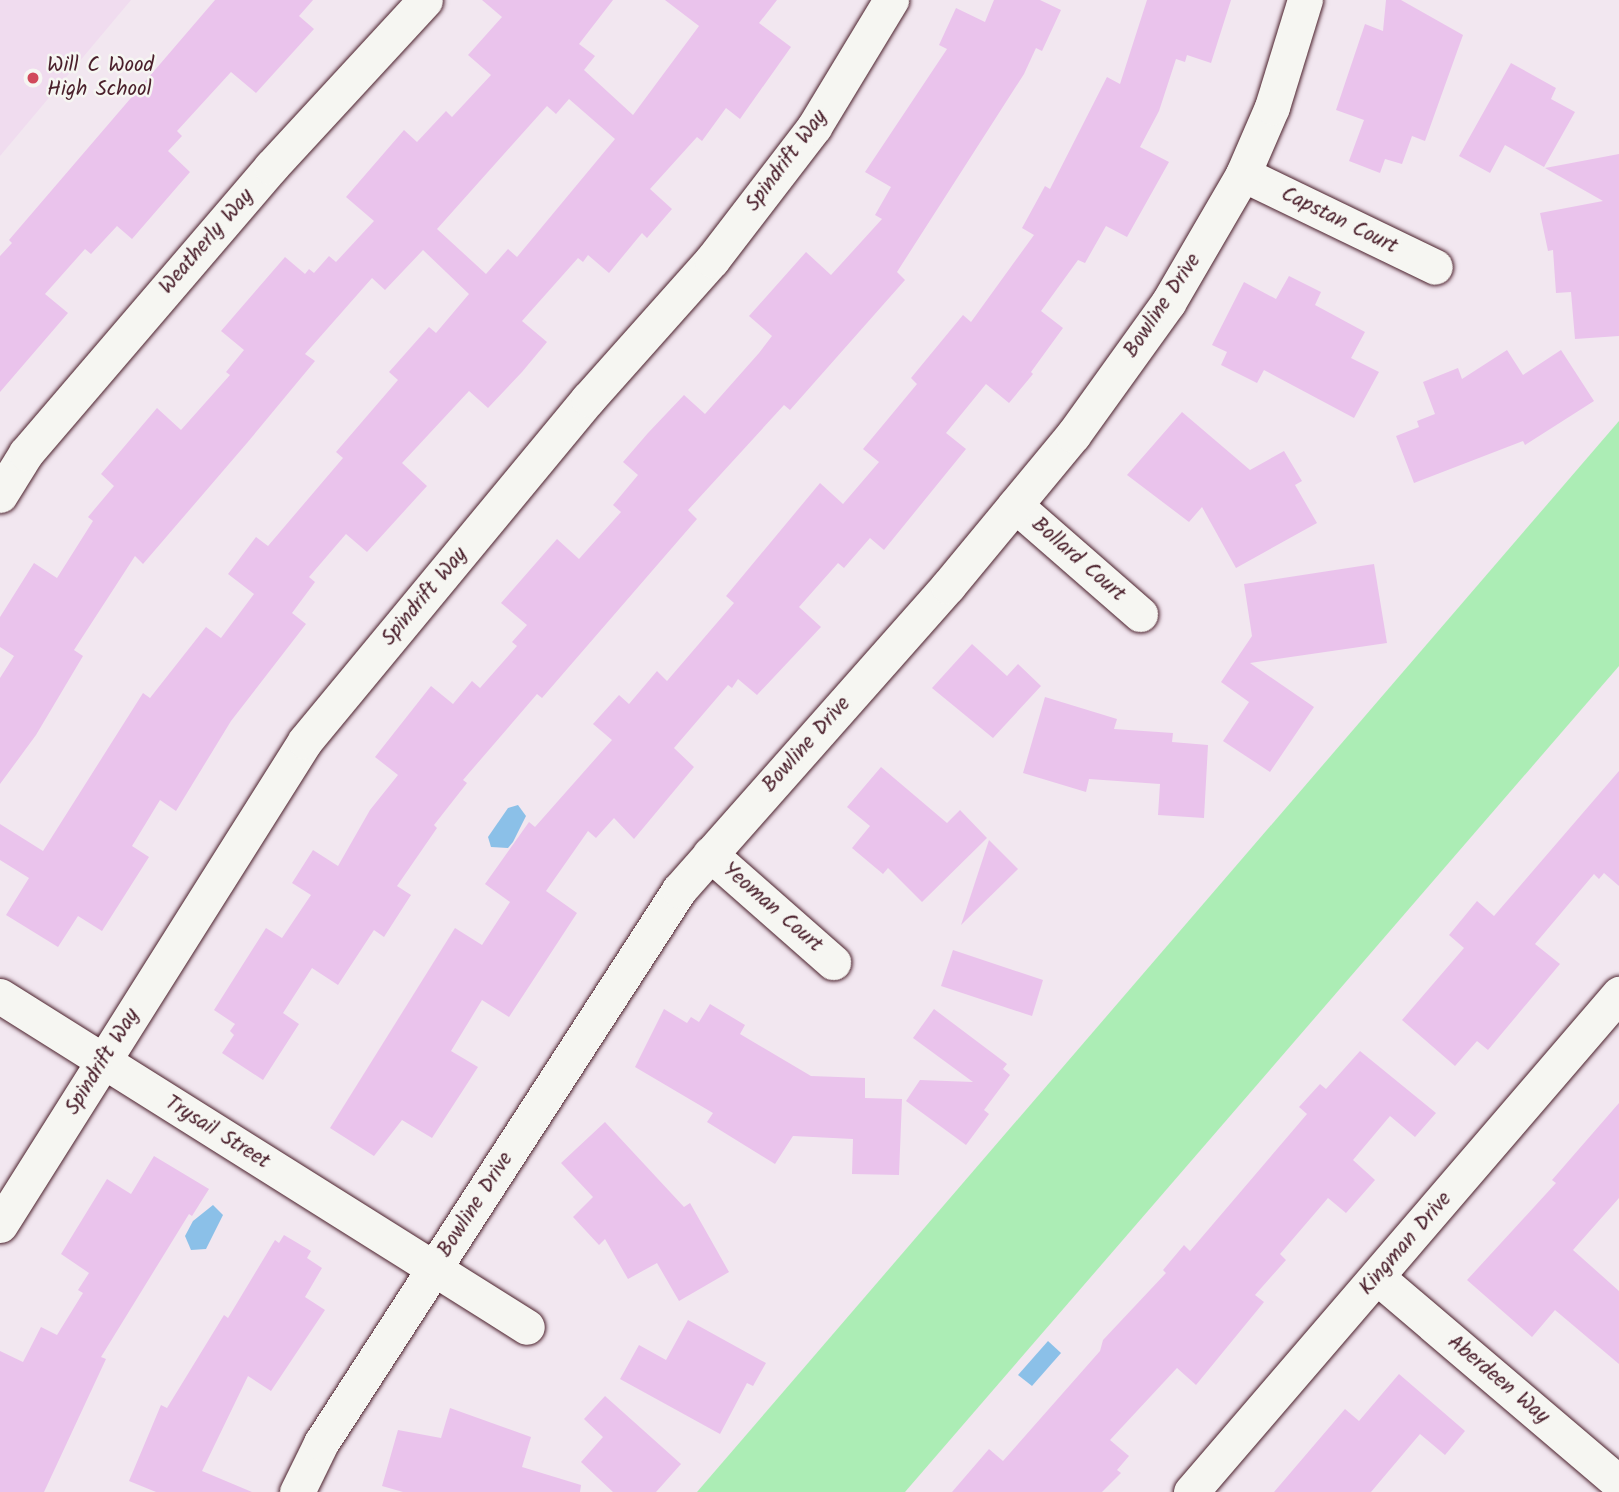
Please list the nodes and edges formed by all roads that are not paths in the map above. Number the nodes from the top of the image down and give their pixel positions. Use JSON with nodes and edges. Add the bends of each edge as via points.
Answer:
{"nodes":[{"id":1,"x":425,"y":0,"type":"edge"},
{"id":2,"x":891,"y":0,"type":"edge"},
{"id":3,"x":1305,"y":0,"type":"edge"},
{"id":4,"x":1243,"y":174,"type":"junction"},
{"id":5,"x":1434,"y":267,"type":"dead end"},
{"id":6,"x":0,"y":495,"type":"edge"},
{"id":7,"x":1015,"y":505,"type":"junction"},
{"id":8,"x":1140,"y":614,"type":"dead end"},
{"id":9,"x":710,"y":854,"type":"junction"},
{"id":10,"x":833,"y":962,"type":"dead end"},
{"id":11,"x":1619,"y":994,"type":"edge"},
{"id":12,"x":0,"y":996,"type":"edge"},
{"id":13,"x":103,"y":1062,"type":"junction"},
{"id":14,"x":0,"y":1224,"type":"edge"},
{"id":15,"x":435,"y":1270,"type":"junction"},
{"id":16,"x":1377,"y":1277,"type":"junction"},
{"id":17,"x":527,"y":1327,"type":"dead end"},
{"id":18,"x":1619,"y":1483,"type":"edge"},
{"id":19,"x":297,"y":1492,"type":"edge"},
{"id":20,"x":1191,"y":1492,"type":"edge"}],
"edges":[{"from":1,"to":6,"type":"street","name":"Weatherly Way","via":[[262,177],[26,453]]},
{"from":2,"to":13,"type":"street","name":"Spindrift Way","via":[[814,127],[712,260],[588,399],[305,741]]},
{"from":3,"to":4,"type":"street","name":"Bowline Drive","via":[[1272,107]]},
{"from":4,"to":5,"type":"street","name":"Capstan Court"},
{"from":4,"to":7,"type":"street","name":"Bowline Drive","via":[[1168,303],[1073,435]]},
{"from":7,"to":8,"type":"street","name":"Bollard Court"},
{"from":7,"to":9,"type":"street","name":"Bowline Drive"},
{"from":9,"to":10,"type":"street","name":"Yeoman Court"},
{"from":9,"to":15,"type":"street","name":"Bowline Drive","via":[[679,890]]},
{"from":11,"to":16,"type":"street","name":"Kingman Drive"},
{"from":12,"to":13,"type":"street","name":"Trysail Street"},
{"from":13,"to":14,"type":"street","name":"Spindrift Way"},
{"from":13,"to":15,"type":"street","name":"Trysail Street"},
{"from":15,"to":17,"type":"street","name":"Trysail Street"},
{"from":15,"to":19,"type":"street","name":"Bowline Drive","via":[[321,1444]]},
{"from":16,"to":18,"type":"street","name":"Aberdeen Way"},
{"from":16,"to":20,"type":"street","name":"Kingman Drive"}]}
